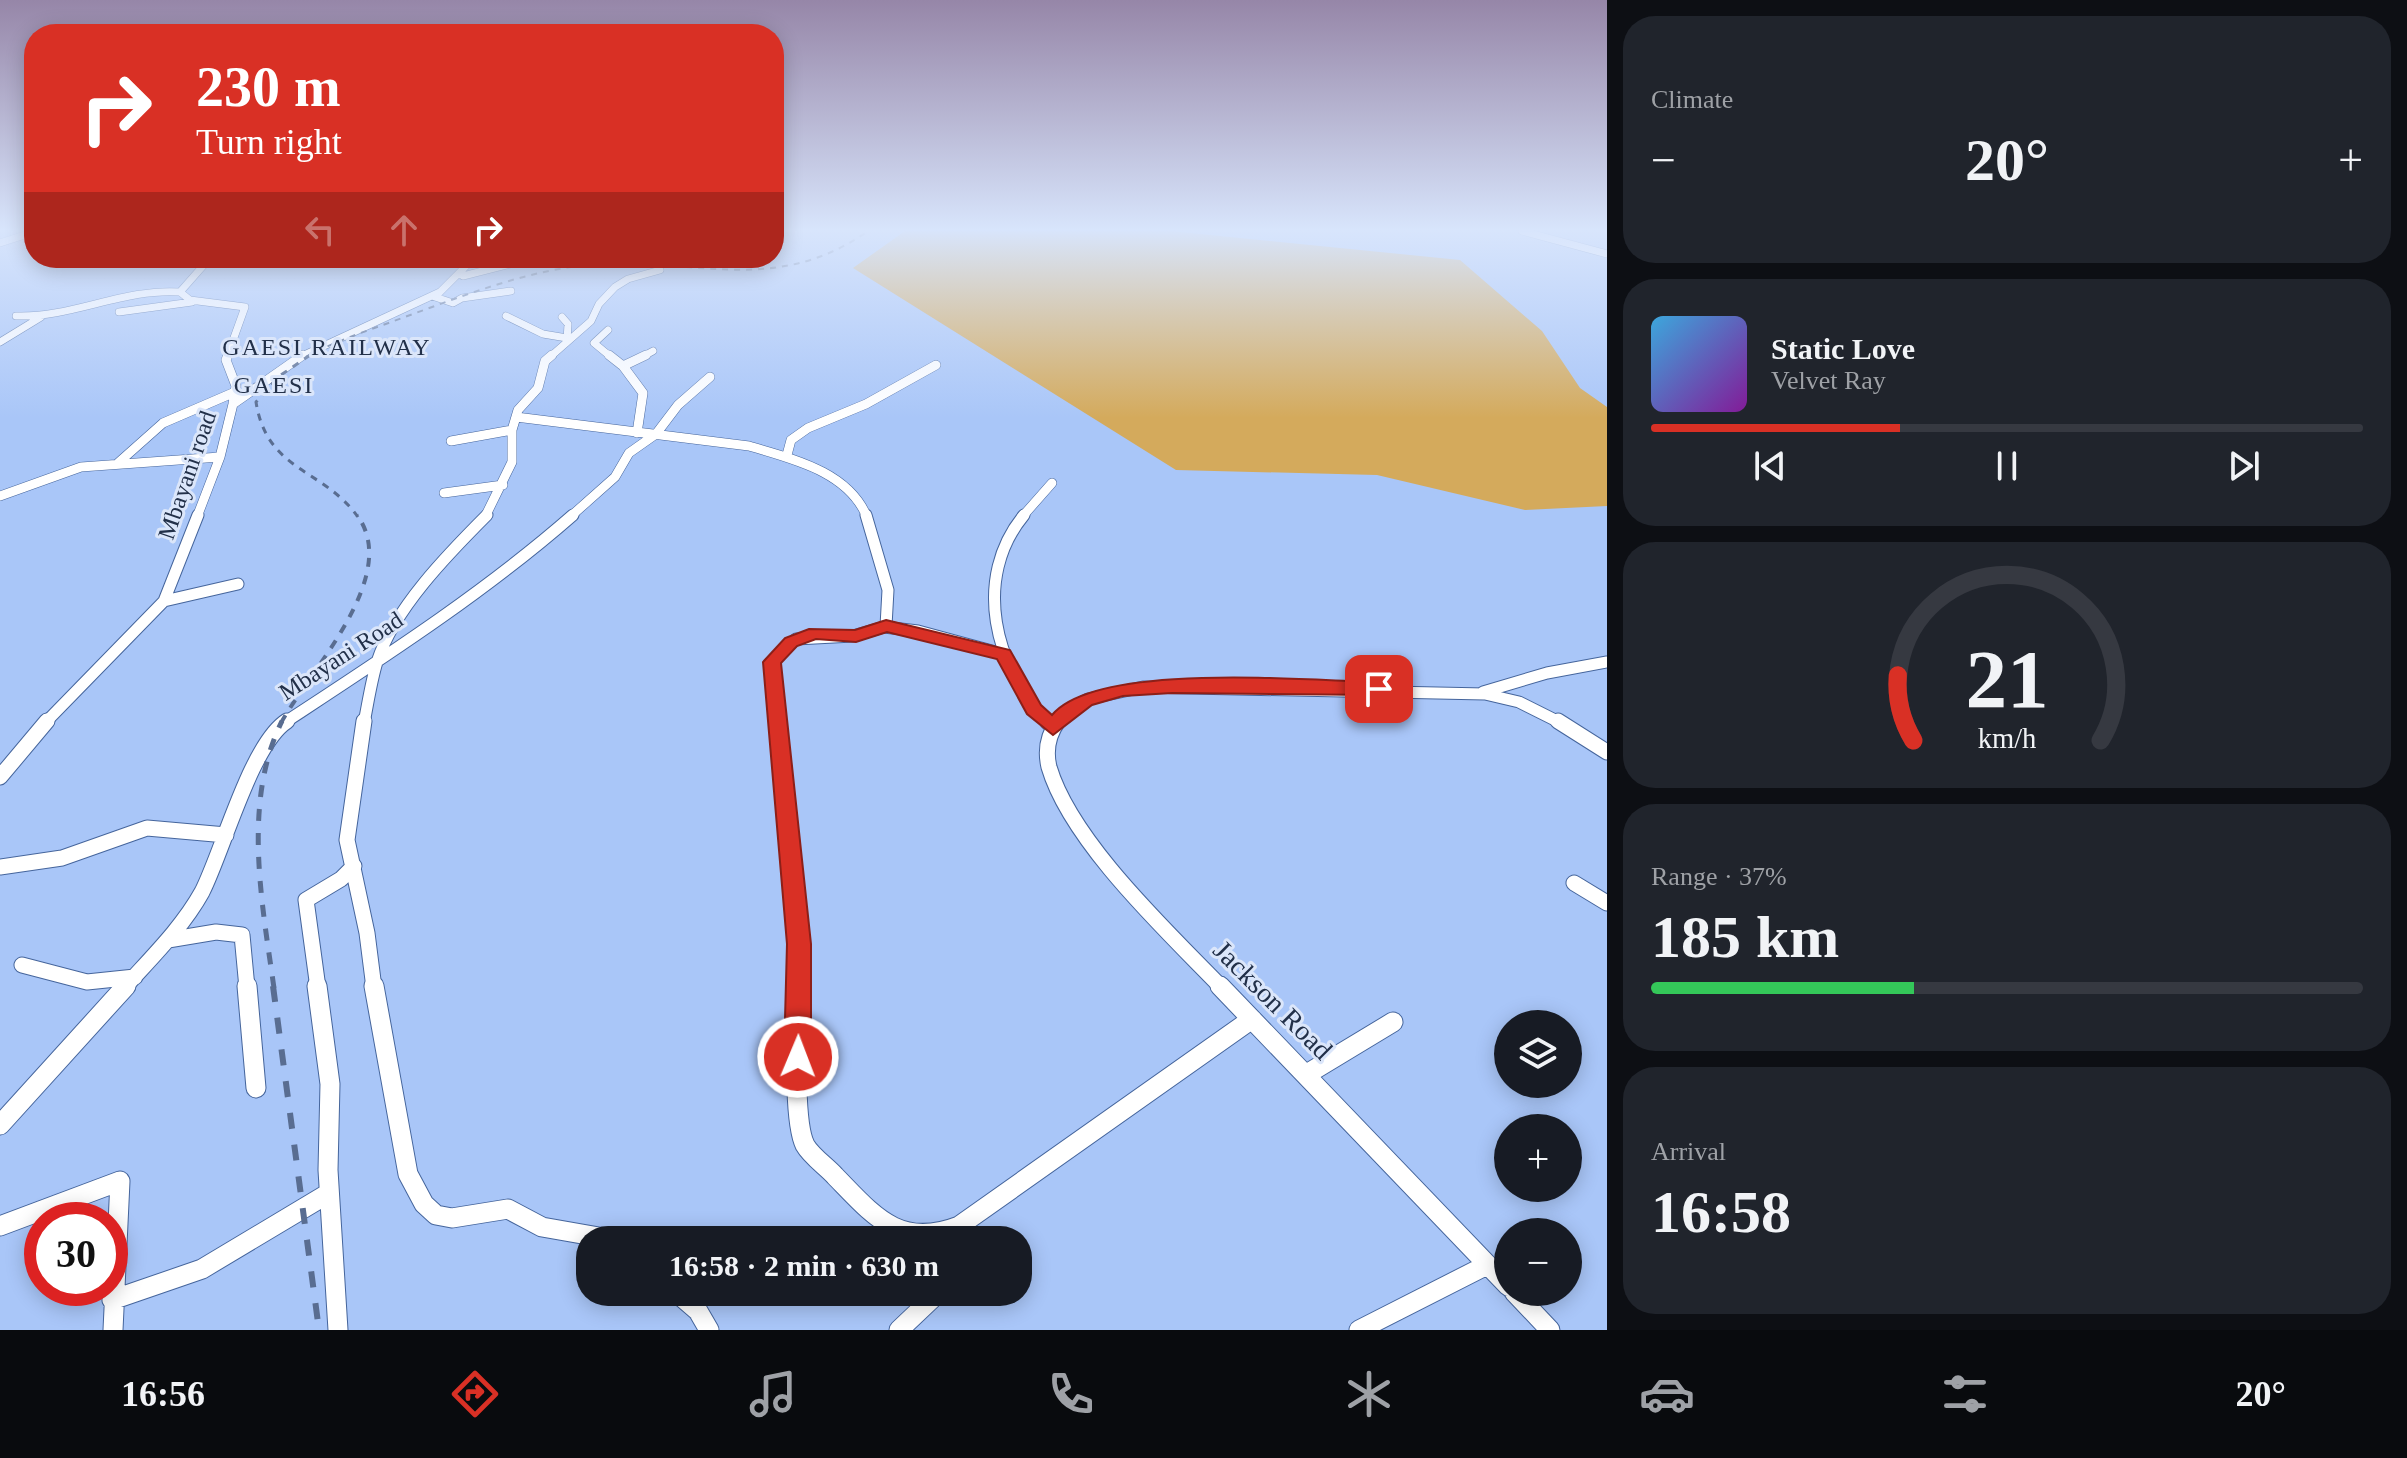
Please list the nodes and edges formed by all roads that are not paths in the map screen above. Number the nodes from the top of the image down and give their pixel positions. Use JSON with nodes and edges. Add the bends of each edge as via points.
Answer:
{"nodes":[{"id":1,"x":135,"y":293,"type":"edge"},
{"id":2,"x":181,"y":293,"type":"edge"},
{"id":3,"x":436,"y":293,"type":"edge"},
{"id":4,"x":497,"y":293,"type":"edge"},
{"id":5,"x":609,"y":293,"type":"edge"},
{"id":6,"x":432,"y":296,"type":"junction"},
{"id":7,"x":201,"y":301,"type":"junction"},
{"id":8,"x":119,"y":312,"type":"dead end"},
{"id":9,"x":16,"y":316,"type":"dead end"},
{"id":10,"x":506,"y":316,"type":"dead end"},
{"id":11,"x":41,"y":317,"type":"junction"},
{"id":12,"x":562,"y":317,"type":"dead end"},
{"id":13,"x":608,"y":330,"type":"dead end"},
{"id":14,"x":567,"y":339,"type":"junction"},
{"id":15,"x":0,"y":342,"type":"edge"},
{"id":16,"x":653,"y":351,"type":"dead end"},
{"id":17,"x":936,"y":365,"type":"dead end"},
{"id":18,"x":623,"y":366,"type":"junction"},
{"id":19,"x":710,"y":377,"type":"dead end"},
{"id":20,"x":235,"y":392,"type":"junction"},
{"id":21,"x":233,"y":404,"type":"junction"},
{"id":22,"x":516,"y":417,"type":"junction"},
{"id":23,"x":512,"y":430,"type":"junction"},
{"id":24,"x":637,"y":433,"type":"junction"},
{"id":25,"x":656,"y":434,"type":"junction"},
{"id":26,"x":451,"y":441,"type":"dead end"},
{"id":27,"x":787,"y":455,"type":"junction"},
{"id":28,"x":220,"y":457,"type":"junction"},
{"id":29,"x":118,"y":463,"type":"junction"},
{"id":30,"x":1052,"y":483,"type":"dead end"},
{"id":31,"x":503,"y":485,"type":"junction"},
{"id":32,"x":444,"y":493,"type":"dead end"},
{"id":33,"x":0,"y":496,"type":"edge"},
{"id":34,"x":238,"y":584,"type":"dead end"},
{"id":35,"x":164,"y":601,"type":"junction"},
{"id":36,"x":886,"y":626,"type":"junction"},
{"id":37,"x":1003,"y":654,"type":"junction"},
{"id":38,"x":377,"y":662,"type":"junction"},
{"id":39,"x":1607,"y":662,"type":"edge"},
{"id":40,"x":1476,"y":694,"type":"junction"},
{"id":41,"x":1053,"y":727,"type":"junction"},
{"id":42,"x":1607,"y":752,"type":"edge"},
{"id":43,"x":0,"y":777,"type":"edge"},
{"id":44,"x":226,"y":835,"type":"junction"},
{"id":45,"x":354,"y":866,"type":"junction"},
{"id":46,"x":0,"y":867,"type":"edge"},
{"id":47,"x":1574,"y":883,"type":"dead end"},
{"id":48,"x":1607,"y":903,"type":"edge"},
{"id":49,"x":168,"y":940,"type":"junction"},
{"id":50,"x":22,"y":965,"type":"dead end"},
{"id":51,"x":135,"y":977,"type":"junction"},
{"id":52,"x":1252,"y":1019,"type":"junction"},
{"id":53,"x":1393,"y":1022,"type":"dead end"},
{"id":54,"x":1307,"y":1074,"type":"junction"},
{"id":55,"x":256,"y":1088,"type":"dead end"},
{"id":56,"x":0,"y":1125,"type":"edge"},
{"id":57,"x":329,"y":1193,"type":"junction"},
{"id":58,"x":64,"y":1202,"type":"edge"},
{"id":59,"x":119,"y":1202,"type":"edge"},
{"id":60,"x":24,"y":1217,"type":"edge"},
{"id":61,"x":0,"y":1226,"type":"edge"},
{"id":62,"x":890,"y":1226,"type":"edge"},
{"id":63,"x":968,"y":1226,"type":"edge"},
{"id":64,"x":576,"y":1233,"type":"edge"},
{"id":65,"x":1487,"y":1265,"type":"junction"},
{"id":66,"x":1494,"y":1272,"type":"edge"},
{"id":67,"x":128,"y":1294,"type":"edge"},
{"id":68,"x":112,"y":1306,"type":"edge"},
{"id":69,"x":692,"y":1306,"type":"edge"},
{"id":70,"x":924,"y":1306,"type":"edge"},
{"id":71,"x":1527,"y":1306,"type":"edge"},
{"id":72,"x":113,"y":1330,"type":"edge"},
{"id":73,"x":338,"y":1330,"type":"edge"},
{"id":74,"x":709,"y":1330,"type":"edge"},
{"id":75,"x":899,"y":1330,"type":"edge"},
{"id":76,"x":1359,"y":1330,"type":"edge"},
{"id":77,"x":1550,"y":1330,"type":"edge"}],
"edges":[{"from":1,"to":11,"type":"street"},
{"from":2,"to":7,"type":"street"},
{"from":3,"to":6,"type":"street","name":"Mbayani road"},
{"from":4,"to":6,"type":"street","via":[[453,303]]},
{"from":5,"to":14,"type":"street","via":[[591,321]]},
{"from":6,"to":21,"type":"street","name":"Mbayani road","via":[[309,350]]},
{"from":7,"to":8,"type":"street"},
{"from":7,"to":20,"type":"street","via":[[245,307],[226,360]]},
{"from":9,"to":11,"type":"street"},
{"from":10,"to":14,"type":"street"},
{"from":11,"to":15,"type":"street"},
{"from":12,"to":14,"type":"street","via":[[568,324]]},
{"from":13,"to":18,"type":"street","via":[[594,343]]},
{"from":14,"to":22,"type":"street","via":[[545,361],[538,388]]},
{"from":16,"to":18,"type":"street"},
{"from":17,"to":27,"type":"street","via":[[866,404],[808,428],[791,440]]},
{"from":18,"to":24,"type":"street","via":[[644,396]]},
{"from":19,"to":25,"type":"street","name":"Mbayani Road"},
{"from":20,"to":21,"type":"street"},
{"from":20,"to":29,"type":"street","via":[[163,423]]},
{"from":21,"to":28,"type":"street","name":"Mbayani road"},
{"from":22,"to":23,"type":"street"},
{"from":22,"to":24,"type":"street"},
{"from":23,"to":26,"type":"street"},
{"from":23,"to":31,"type":"street","via":[[512,462]]},
{"from":24,"to":25,"type":"street"},
{"from":25,"to":27,"type":"street"},
{"from":25,"to":38,"type":"street","name":"Mbayani Road","via":[[636,445],[615,477],[526,556]]},
{"from":27,"to":36,"type":"street","via":[[838,480],[857,496],[881,563],[890,611]]},
{"from":28,"to":29,"type":"street"},
{"from":28,"to":35,"type":"street","name":"Mbayani road"},
{"from":29,"to":33,"type":"street","via":[[81,467]]},
{"from":30,"to":37,"type":"street","via":[[1018,521],[1001,550],[995,625]]},
{"from":31,"to":32,"type":"street"},
{"from":31,"to":38,"type":"street","via":[[483,521],[421,585]]},
{"from":34,"to":35,"type":"street"},
{"from":35,"to":43,"type":"street","name":"Mbayani road","via":[[51,716]]},
{"from":36,"to":37,"type":"street"},
{"from":36,"to":62,"type":"street","via":[[856,636],[803,636],[772,662],[799,944],[801,1130],[805,1145],[826,1170]]},
{"from":37,"to":41,"type":"street","via":[[1034,709]]},
{"from":38,"to":44,"type":"street","name":"Mbayani Road","via":[[280,725],[259,757]]},
{"from":38,"to":45,"type":"street","via":[[347,840]]},
{"from":39,"to":40,"type":"street"},
{"from":40,"to":41,"type":"street","via":[[1135,689],[1085,700]]},
{"from":40,"to":42,"type":"street","via":[[1526,704]]},
{"from":41,"to":52,"type":"street","name":"Jackson Road","via":[[1048,766],[1095,848]]},
{"from":44,"to":46,"type":"street","via":[[147,828],[62,858]]},
{"from":44,"to":49,"type":"street","name":"Mbayani Road","via":[[201,893]]},
{"from":45,"to":57,"type":"street","via":[[306,900],[330,1084]]},
{"from":45,"to":64,"type":"street","via":[[408,1174],[424,1204],[436,1215],[452,1218],[508,1209],[542,1227]]},
{"from":47,"to":48,"type":"street"},
{"from":49,"to":51,"type":"street","name":"Mbayani Road"},
{"from":49,"to":55,"type":"street","via":[[230,929],[242,935]]},
{"from":50,"to":51,"type":"street","via":[[87,982]]},
{"from":51,"to":56,"type":"street","name":"Mbayani Road"},
{"from":52,"to":54,"type":"street","name":"Jackson Road"},
{"from":52,"to":63,"type":"street"},
{"from":53,"to":54,"type":"street"},
{"from":54,"to":65,"type":"street","name":"Jackson Road"},
{"from":57,"to":67,"type":"street","via":[[202,1269]]},
{"from":57,"to":73,"type":"street"},
{"from":58,"to":59,"type":"street","via":[[120,1181]]},
{"from":60,"to":61,"type":"street"},
{"from":65,"to":66,"type":"street","name":"Jackson Road"},
{"from":65,"to":76,"type":"street"},
{"from":68,"to":72,"type":"street"},
{"from":69,"to":74,"type":"street"},
{"from":70,"to":75,"type":"street"},
{"from":71,"to":77,"type":"street"}]}
